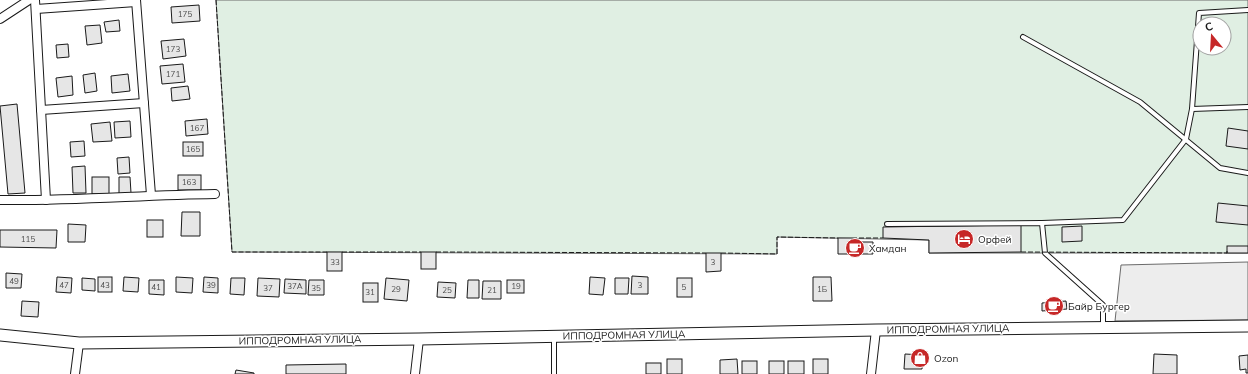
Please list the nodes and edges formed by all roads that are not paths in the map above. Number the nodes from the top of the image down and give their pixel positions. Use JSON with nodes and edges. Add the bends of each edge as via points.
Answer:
{"nodes":[{"id":1,"x":28,"y":0,"type":"edge"},
{"id":2,"x":35,"y":0,"type":"edge"},
{"id":3,"x":136,"y":1,"type":"edge"},
{"id":4,"x":36,"y":9,"type":"junction"},
{"id":5,"x":1248,"y":10,"type":"edge"},
{"id":6,"x":0,"y":19,"type":"edge"},
{"id":7,"x":1023,"y":37,"type":"dead end"},
{"id":8,"x":144,"y":103,"type":"junction"},
{"id":9,"x":1248,"y":107,"type":"edge"},
{"id":10,"x":1192,"y":109,"type":"junction"},
{"id":11,"x":41,"y":110,"type":"junction"},
{"id":12,"x":1186,"y":140,"type":"junction"},
{"id":13,"x":1248,"y":173,"type":"edge"},
{"id":14,"x":215,"y":194,"type":"dead end"},
{"id":15,"x":151,"y":195,"type":"junction"},
{"id":16,"x":0,"y":200,"type":"edge"},
{"id":17,"x":46,"y":200,"type":"junction"},
{"id":18,"x":1042,"y":223,"type":"junction"},
{"id":19,"x":887,"y":224,"type":"dead end"},
{"id":20,"x":1248,"y":326,"type":"edge"},
{"id":21,"x":1103,"y":327,"type":"junction"},
{"id":22,"x":876,"y":330,"type":"junction"},
{"id":23,"x":0,"y":335,"type":"edge"},
{"id":24,"x":554,"y":336,"type":"junction"},
{"id":25,"x":419,"y":339,"type":"junction"},
{"id":26,"x":79,"y":343,"type":"junction"},
{"id":27,"x":75,"y":374,"type":"edge"},
{"id":28,"x":415,"y":374,"type":"edge"},
{"id":29,"x":554,"y":374,"type":"edge"},
{"id":30,"x":872,"y":374,"type":"edge"}],
"edges":[{"from":1,"to":6,"type":"street"},
{"from":2,"to":4,"type":"street"},
{"from":3,"to":4,"type":"street"},
{"from":3,"to":8,"type":"street"},
{"from":4,"to":11,"type":"street"},
{"from":5,"to":10,"type":"lane","via":[[1199,13]]},
{"from":7,"to":12,"type":"lane","via":[[1140,102]]},
{"from":8,"to":11,"type":"street"},
{"from":8,"to":15,"type":"street"},
{"from":9,"to":10,"type":"lane"},
{"from":10,"to":12,"type":"lane"},
{"from":11,"to":17,"type":"street"},
{"from":12,"to":13,"type":"lane","via":[[1220,168]]},
{"from":12,"to":18,"type":"lane","via":[[1123,220]]},
{"from":14,"to":15,"type":"street"},
{"from":15,"to":17,"type":"street"},
{"from":16,"to":17,"type":"street"},
{"from":18,"to":19,"type":"lane"},
{"from":18,"to":21,"type":"lane","via":[[1045,253],[1103,305]]},
{"from":20,"to":21,"type":"main road","name":"ИППОДРОМНАЯ УЛИЦА"},
{"from":21,"to":22,"type":"main road","name":"ИППОДРОМНАЯ УЛИЦА"},
{"from":22,"to":24,"type":"main road","name":"ИППОДРОМНАЯ УЛИЦА"},
{"from":22,"to":30,"type":"street"},
{"from":23,"to":26,"type":"main road","name":"ИППОДРОМНАЯ УЛИЦА"},
{"from":24,"to":25,"type":"main road","name":"ИППОДРОМНАЯ УЛИЦА"},
{"from":24,"to":29,"type":"lane"},
{"from":25,"to":26,"type":"main road","name":"ИППОДРОМНАЯ УЛИЦА"},
{"from":25,"to":28,"type":"street"},
{"from":26,"to":27,"type":"street"}]}
